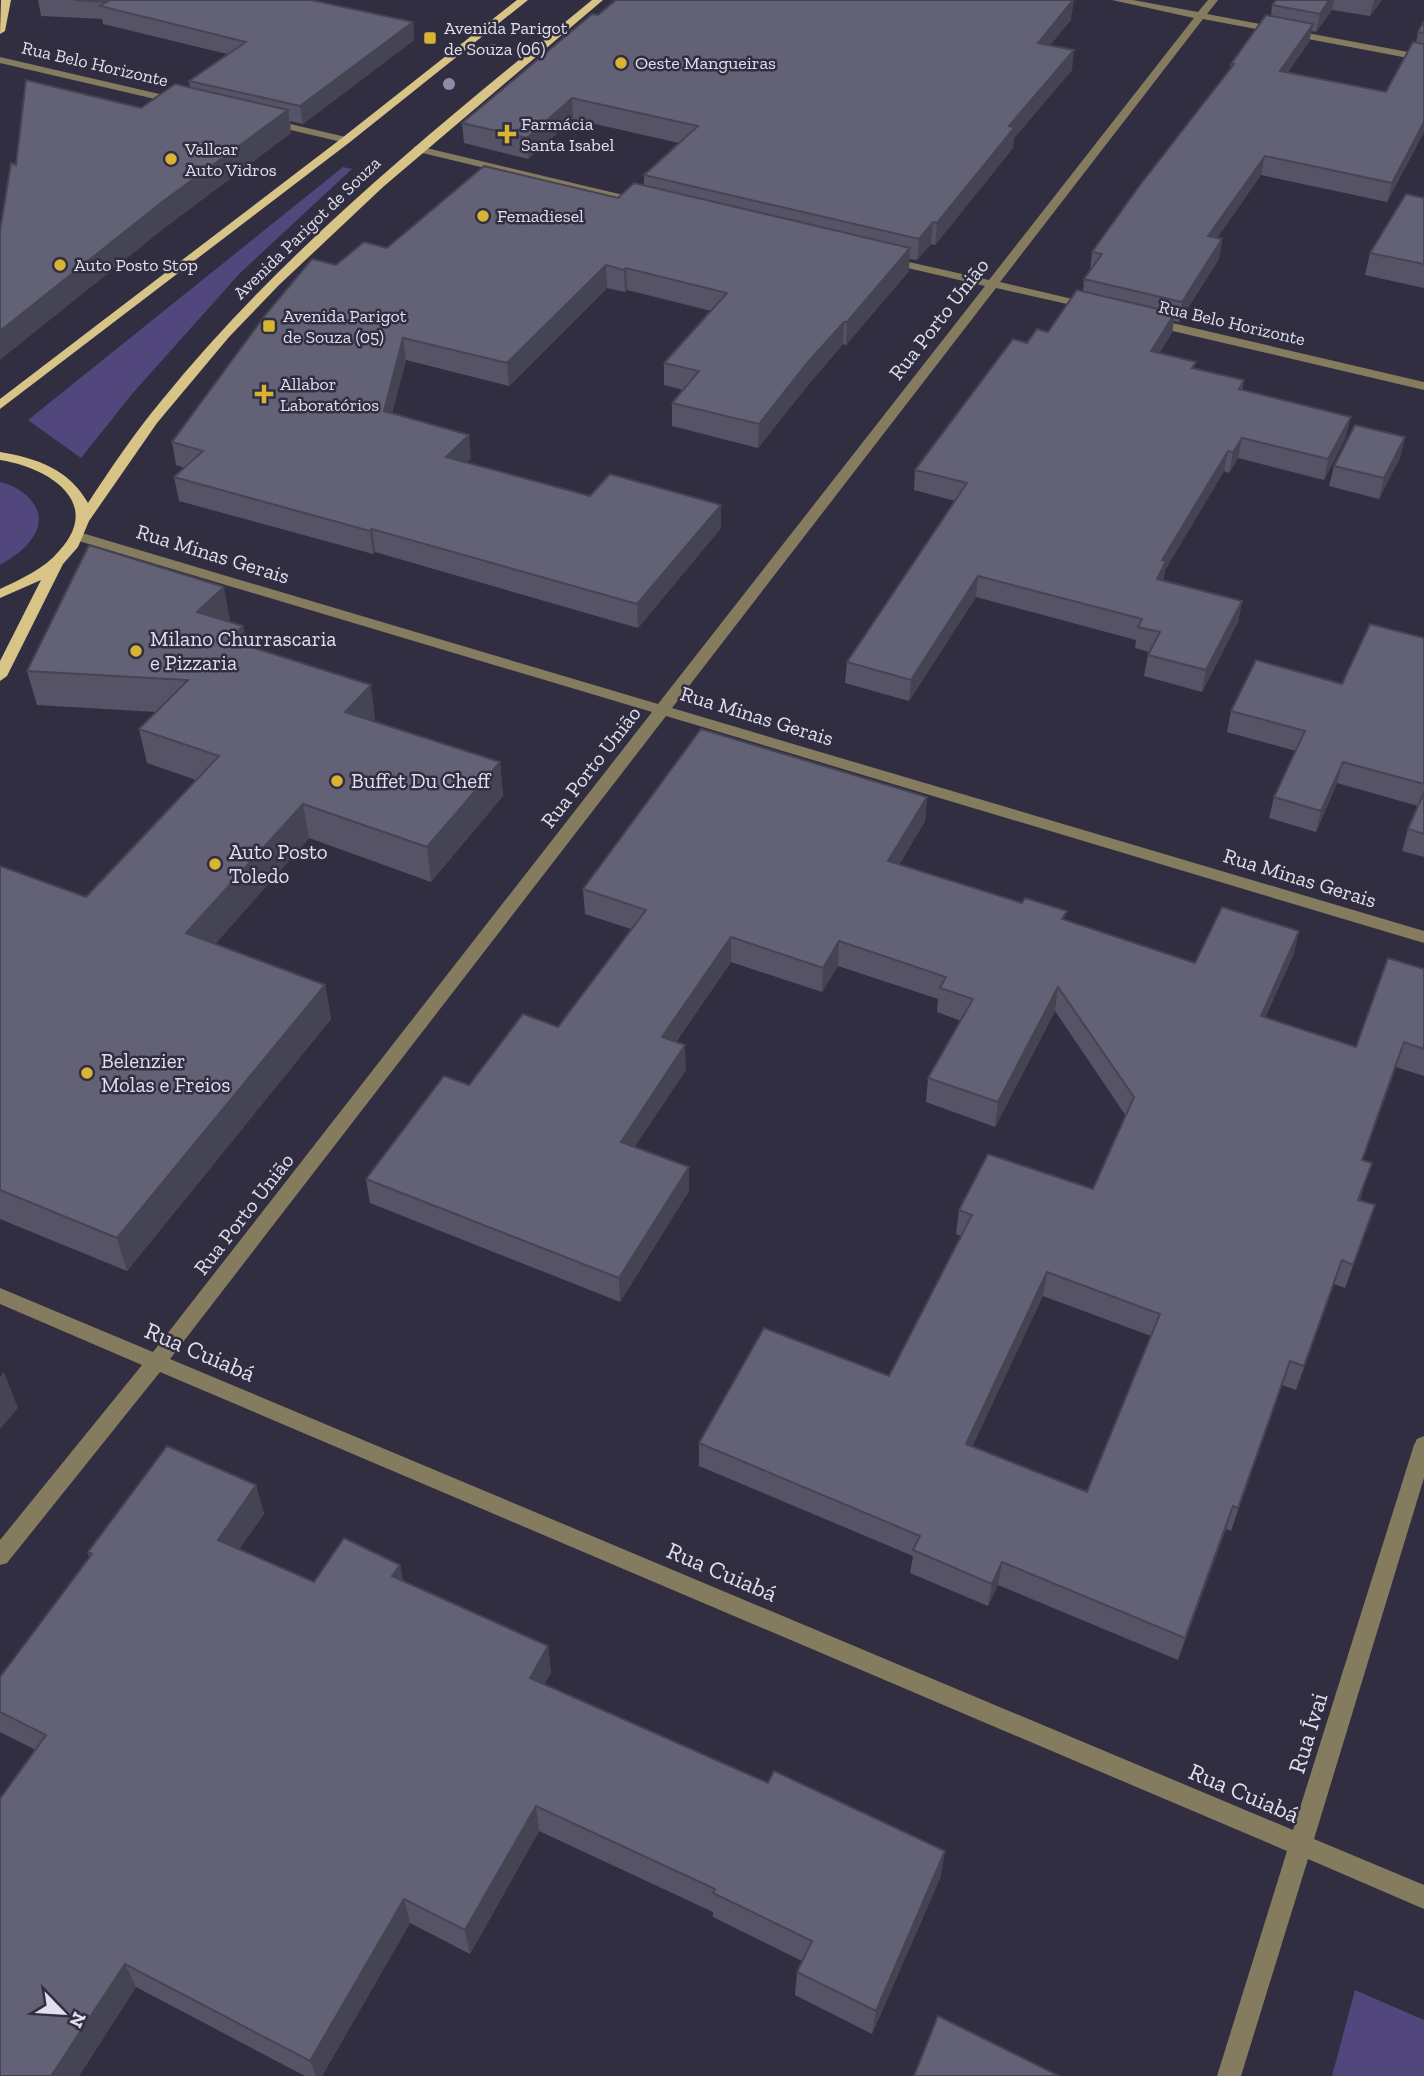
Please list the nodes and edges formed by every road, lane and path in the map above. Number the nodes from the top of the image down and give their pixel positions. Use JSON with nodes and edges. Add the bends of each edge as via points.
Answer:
{"nodes":[{"id":1,"x":6,"y":0,"type":"edge"},
{"id":2,"x":523,"y":0,"type":"edge"},
{"id":3,"x":598,"y":0,"type":"edge"},
{"id":4,"x":1117,"y":0,"type":"edge"},
{"id":5,"x":1213,"y":0,"type":"edge"},
{"id":6,"x":1200,"y":16,"type":"junction"},
{"id":7,"x":0,"y":31,"type":"edge"},
{"id":8,"x":1424,"y":58,"type":"edge"},
{"id":9,"x":0,"y":60,"type":"edge"},
{"id":10,"x":199,"y":106,"type":"edge"},
{"id":11,"x":253,"y":118,"type":"edge"},
{"id":12,"x":346,"y":140,"type":"junction"},
{"id":13,"x":418,"y":149,"type":"junction"},
{"id":14,"x":659,"y":206,"type":"edge"},
{"id":15,"x":872,"y":256,"type":"edge"},
{"id":16,"x":993,"y":284,"type":"junction"},
{"id":17,"x":1101,"y":310,"type":"edge"},
{"id":18,"x":1141,"y":319,"type":"edge"},
{"id":19,"x":1424,"y":386,"type":"edge"},
{"id":20,"x":0,"y":405,"type":"edge"},
{"id":21,"x":0,"y":456,"type":"edge"},
{"id":22,"x":80,"y":529,"type":"junction"},
{"id":23,"x":57,"y":563,"type":"junction"},
{"id":24,"x":0,"y":594,"type":"edge"},
{"id":25,"x":0,"y":676,"type":"edge"},
{"id":26,"x":662,"y":710,"type":"junction"},
{"id":27,"x":1424,"y":937,"type":"edge"},
{"id":28,"x":0,"y":1296,"type":"edge"},
{"id":29,"x":156,"y":1362,"type":"junction"},
{"id":30,"x":1424,"y":1445,"type":"edge"},
{"id":31,"x":0,"y":1556,"type":"edge"},
{"id":32,"x":1300,"y":1845,"type":"junction"},
{"id":33,"x":1424,"y":1897,"type":"edge"},
{"id":34,"x":1229,"y":2076,"type":"edge"}],
"edges":[{"from":1,"to":7,"type":"main road"},
{"from":2,"to":12,"type":"main road","name":"Avenida Parigot de Souza"},
{"from":3,"to":13,"type":"main road","name":"Avenida Parigot de Souza"},
{"from":4,"to":6,"type":"street"},
{"from":5,"to":6,"type":"street","name":"Rua Porto União"},
{"from":6,"to":8,"type":"street"},
{"from":6,"to":16,"type":"street","name":"Rua Porto União"},
{"from":9,"to":10,"type":"street","name":"Rua Belo Horizonte"},
{"from":11,"to":12,"type":"street"},
{"from":12,"to":20,"type":"main road","name":"Avenida Parigot de Souza"},
{"from":13,"to":14,"type":"street"},
{"from":13,"to":22,"type":"main road","name":"Avenida Parigot de Souza","via":[[215,346],[132,447]]},
{"from":15,"to":16,"type":"street"},
{"from":16,"to":17,"type":"street"},
{"from":16,"to":26,"type":"street","name":"Rua Porto União"},
{"from":18,"to":19,"type":"street","name":"Rua Belo Horizonte"},
{"from":21,"to":22,"type":"main road","via":[[42,466],[66,480],[79,499]]},
{"from":22,"to":23,"type":"main road","name":"Avenida Parigot de Souza"},
{"from":22,"to":26,"type":"street","name":"Rua Minas Gerais"},
{"from":23,"to":24,"type":"main road"},
{"from":23,"to":25,"type":"main road"},
{"from":26,"to":27,"type":"street","name":"Rua Minas Gerais"},
{"from":26,"to":29,"type":"street","name":"Rua Porto União"},
{"from":28,"to":29,"type":"street","name":"Rua Cuiabá"},
{"from":29,"to":31,"type":"street","name":"Rua Porto União"},
{"from":29,"to":32,"type":"street","name":"Rua Cuiabá"},
{"from":30,"to":32,"type":"street","name":"Rua Ívai"},
{"from":32,"to":33,"type":"street","name":"Rua Cuiabá"},
{"from":32,"to":34,"type":"street","name":"Rua Ívai"}]}
